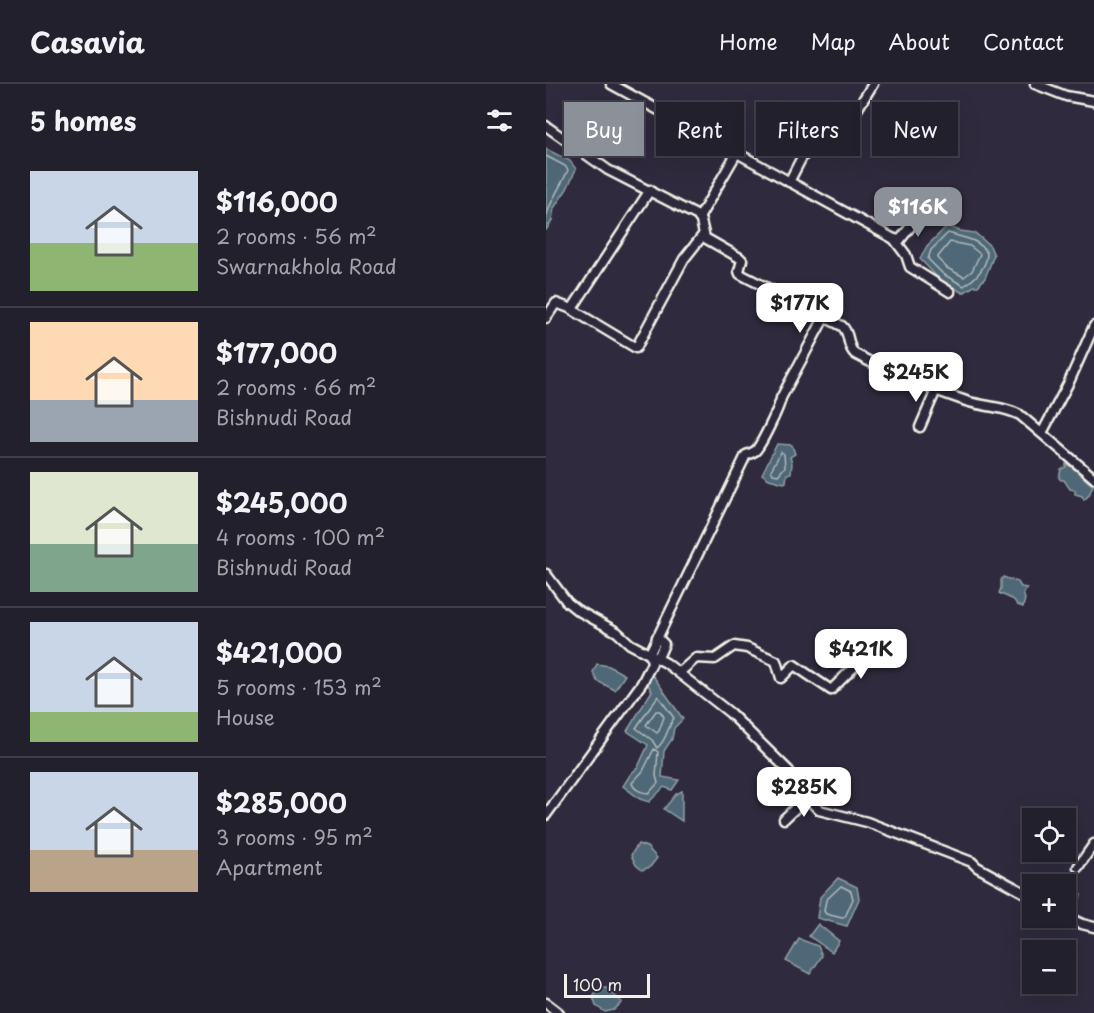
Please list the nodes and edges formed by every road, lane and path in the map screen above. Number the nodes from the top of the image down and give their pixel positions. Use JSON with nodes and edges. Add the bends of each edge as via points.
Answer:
{"nodes":[{"id":1,"x":611,"y":84,"type":"edge"},
{"id":2,"x":873,"y":84,"type":"edge"},
{"id":3,"x":1035,"y":84,"type":"edge"},
{"id":4,"x":1094,"y":101,"type":"edge"},
{"id":5,"x":656,"y":109,"type":"edge"},
{"id":6,"x":546,"y":126,"type":"edge"},
{"id":7,"x":735,"y":156,"type":"edge"},
{"id":8,"x":740,"y":156,"type":"edge"},
{"id":9,"x":789,"y":182,"type":"junction"},
{"id":10,"x":650,"y":190,"type":"junction"},
{"id":11,"x":929,"y":203,"type":"dead end"},
{"id":12,"x":699,"y":218,"type":"junction"},
{"id":13,"x":703,"y":235,"type":"junction"},
{"id":14,"x":894,"y":239,"type":"junction"},
{"id":15,"x":696,"y":244,"type":"dead end"},
{"id":16,"x":950,"y":292,"type":"dead end"},
{"id":17,"x":571,"y":309,"type":"junction"},
{"id":18,"x":546,"y":318,"type":"edge"},
{"id":19,"x":824,"y":318,"type":"junction"},
{"id":20,"x":1094,"y":326,"type":"edge"},
{"id":21,"x":936,"y":390,"type":"junction"},
{"id":22,"x":920,"y":427,"type":"dead end"},
{"id":23,"x":1042,"y":433,"type":"junction"},
{"id":24,"x":1094,"y":478,"type":"edge"},
{"id":25,"x":546,"y":574,"type":"edge"},
{"id":26,"x":657,"y":637,"type":"junction"},
{"id":27,"x":871,"y":650,"type":"dead end"},
{"id":28,"x":650,"y":653,"type":"junction"},
{"id":29,"x":658,"y":658,"type":"junction"},
{"id":30,"x":679,"y":673,"type":"junction"},
{"id":31,"x":806,"y":798,"type":"junction"},
{"id":32,"x":546,"y":815,"type":"edge"},
{"id":33,"x":784,"y":819,"type":"dead end"},
{"id":34,"x":1094,"y":844,"type":"edge"},
{"id":35,"x":1078,"y":867,"type":"dead end"},
{"id":36,"x":1022,"y":892,"type":"edge"},
{"id":37,"x":1076,"y":921,"type":"edge"},
{"id":38,"x":1094,"y":927,"type":"edge"},
{"id":39,"x":546,"y":1003,"type":"edge"},
{"id":40,"x":559,"y":1013,"type":"edge"}],
"edges":[{"from":1,"to":5,"type":"street"},
{"from":2,"to":9,"type":"street","via":[[848,124],[832,114]]},
{"from":3,"to":4,"type":"street"},
{"from":6,"to":10,"type":"street","via":[[608,170]]},
{"from":7,"to":12,"type":"street"},
{"from":8,"to":9,"type":"street"},
{"from":9,"to":14,"type":"street"},
{"from":10,"to":12,"type":"street"},
{"from":10,"to":17,"type":"street"},
{"from":11,"to":14,"type":"street","via":[[900,240]]},
{"from":12,"to":13,"type":"street"},
{"from":13,"to":15,"type":"street"},
{"from":13,"to":17,"type":"street","via":[[684,259],[636,348]]},
{"from":13,"to":19,"type":"street","via":[[742,260],[740,274]]},
{"from":14,"to":16,"type":"street","via":[[910,267]]},
{"from":17,"to":18,"type":"street","via":[[556,303]]},
{"from":19,"to":21,"type":"street","via":[[846,329],[849,347],[855,354]]},
{"from":19,"to":26,"type":"street","via":[[785,389],[764,440],[756,451],[746,455]]},
{"from":20,"to":23,"type":"street"},
{"from":21,"to":22,"type":"street"},
{"from":21,"to":23,"type":"street","via":[[1010,410]]},
{"from":23,"to":24,"type":"street"},
{"from":25,"to":28,"type":"street","via":[[577,610]]},
{"from":26,"to":28,"type":"street"},
{"from":26,"to":29,"type":"street","via":[[664,644]]},
{"from":27,"to":30,"type":"street","via":[[831,690],[794,665],[781,678],[776,661],[734,646],[715,659],[696,658]]},
{"from":28,"to":29,"type":"street"},
{"from":28,"to":32,"type":"street","via":[[652,663],[642,682]]},
{"from":29,"to":30,"type":"street"},
{"from":30,"to":31,"type":"street","via":[[742,724],[789,771]]},
{"from":31,"to":33,"type":"street"},
{"from":31,"to":36,"type":"street","via":[[829,814],[867,822],[972,862]]},
{"from":34,"to":35,"type":"street"},
{"from":37,"to":38,"type":"street"},
{"from":39,"to":40,"type":"street"}]}
